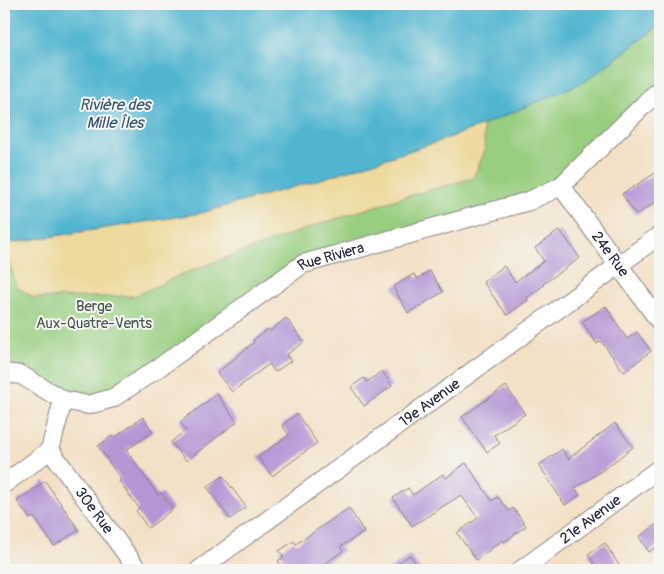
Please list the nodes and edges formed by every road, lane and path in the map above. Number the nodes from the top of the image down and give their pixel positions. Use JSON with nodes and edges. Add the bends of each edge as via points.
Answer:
{"nodes":[{"id":1,"x":660,"y":89,"type":"edge"},
{"id":2,"x":561,"y":186,"type":"junction"},
{"id":3,"x":660,"y":234,"type":"edge"},
{"id":4,"x":619,"y":265,"type":"junction"},
{"id":5,"x":660,"y":322,"type":"edge"},
{"id":6,"x":4,"y":373,"type":"edge"},
{"id":7,"x":63,"y":400,"type":"junction"},
{"id":8,"x":50,"y":450,"type":"junction"},
{"id":9,"x":660,"y":468,"type":"edge"},
{"id":10,"x":4,"y":484,"type":"edge"},
{"id":11,"x":138,"y":570,"type":"edge"},
{"id":12,"x":199,"y":570,"type":"edge"},
{"id":13,"x":521,"y":570,"type":"edge"}],
"edges":[{"from":1,"to":2,"type":"street","name":"Rue Riviera"},
{"from":2,"to":4,"type":"street","name":"24e Rue"},
{"from":2,"to":7,"type":"street","name":"Rue Riviera","via":[[529,201],[303,264],[113,398],[88,405]]},
{"from":3,"to":4,"type":"street","name":"19e Avenue"},
{"from":4,"to":5,"type":"street","name":"24e Rue"},
{"from":4,"to":12,"type":"street","name":"19e Avenue"},
{"from":6,"to":7,"type":"street","name":"Rue Riviera","via":[[21,375]]},
{"from":7,"to":8,"type":"street"},
{"from":8,"to":10,"type":"street"},
{"from":8,"to":11,"type":"street","name":"30e Rue"},
{"from":9,"to":13,"type":"street","name":"21e Avenue"}]}
